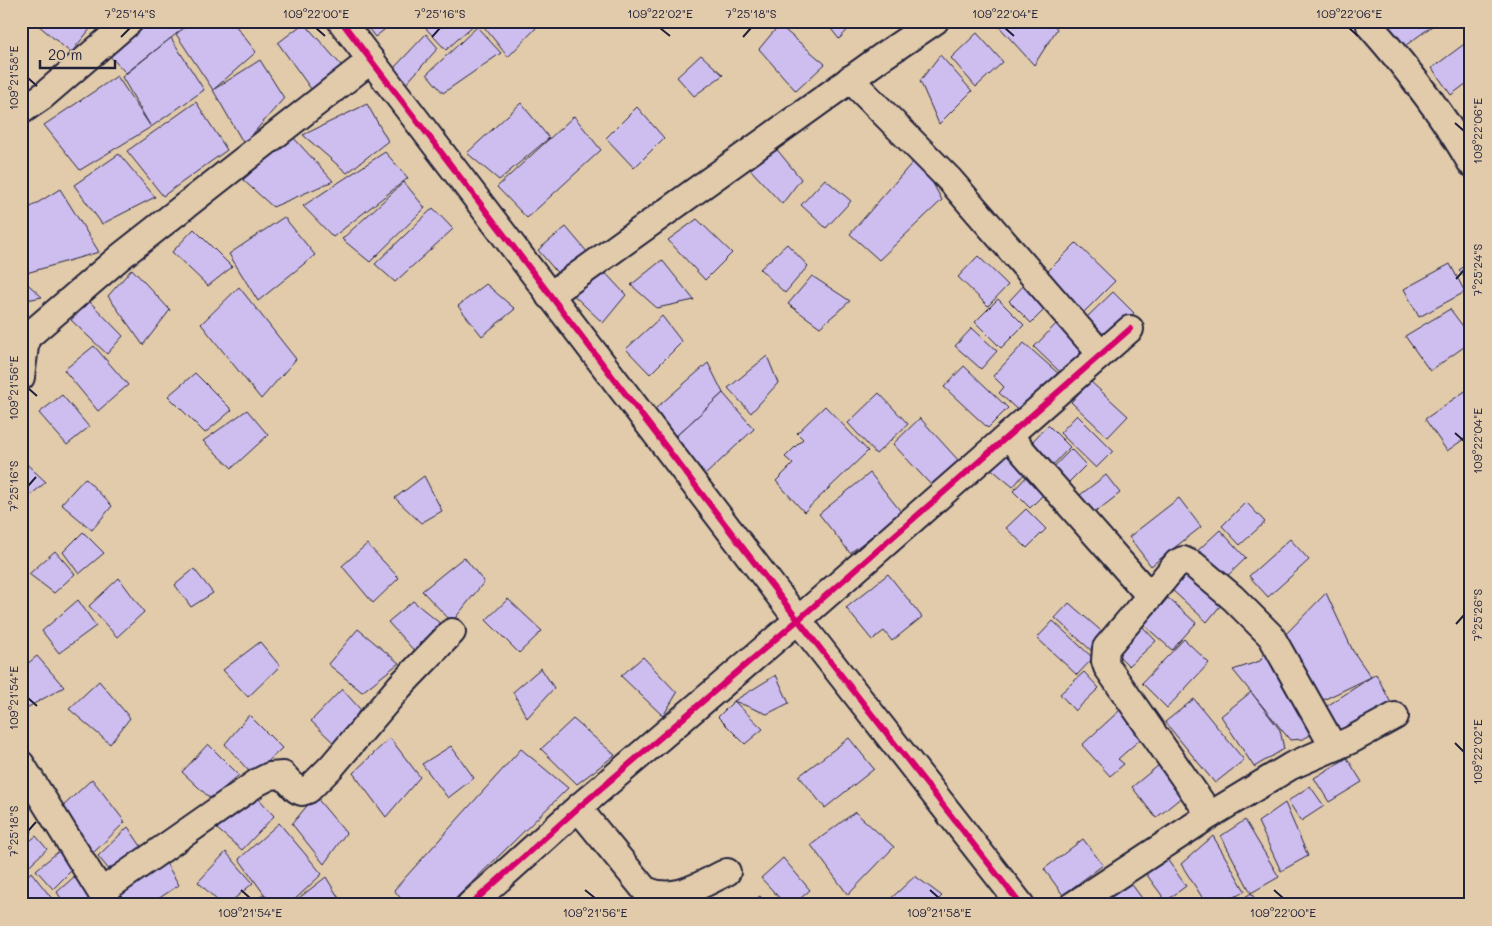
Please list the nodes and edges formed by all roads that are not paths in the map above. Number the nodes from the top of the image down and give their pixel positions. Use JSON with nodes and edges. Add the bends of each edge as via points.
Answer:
{"nodes":[{"id":1,"x":130,"y":21,"type":"edge"},
{"id":2,"x":341,"y":21,"type":"edge"},
{"id":3,"x":936,"y":21,"type":"edge"},
{"id":4,"x":1370,"y":26,"type":"dead end"},
{"id":5,"x":371,"y":60,"type":"junction"},
{"id":6,"x":850,"y":79,"type":"junction"},
{"id":7,"x":21,"y":111,"type":"edge"},
{"id":8,"x":1471,"y":163,"type":"edge"},
{"id":9,"x":549,"y":296,"type":"junction"},
{"id":10,"x":1130,"y":329,"type":"dead end"},
{"id":11,"x":24,"y":336,"type":"edge"},
{"id":12,"x":1101,"y":354,"type":"junction"},
{"id":13,"x":21,"y":377,"type":"edge"},
{"id":14,"x":1009,"y":436,"type":"junction"},
{"id":15,"x":1150,"y":596,"type":"junction"},
{"id":16,"x":798,"y":620,"type":"junction"},
{"id":17,"x":452,"y":632,"type":"dead end"},
{"id":18,"x":1395,"y":716,"type":"dead end"},
{"id":19,"x":1334,"y":748,"type":"junction"},
{"id":20,"x":21,"y":764,"type":"edge"},
{"id":21,"x":578,"y":808,"type":"junction"},
{"id":22,"x":1210,"y":815,"type":"junction"},
{"id":23,"x":727,"y":872,"type":"dead end"},
{"id":24,"x":105,"y":898,"type":"edge"},
{"id":25,"x":470,"y":905,"type":"edge"},
{"id":26,"x":1021,"y":905,"type":"edge"},
{"id":27,"x":1073,"y":905,"type":"edge"}],
"edges":[{"from":1,"to":7,"type":"street"},
{"from":2,"to":5,"type":"street"},
{"from":3,"to":6,"type":"street"},
{"from":4,"to":8,"type":"street","via":[[1413,79]]},
{"from":5,"to":9,"type":"street"},
{"from":5,"to":11,"type":"street"},
{"from":6,"to":9,"type":"street"},
{"from":6,"to":12,"type":"street","via":[[950,180]]},
{"from":9,"to":16,"type":"street"},
{"from":10,"to":12,"type":"street"},
{"from":11,"to":13,"type":"street"},
{"from":12,"to":14,"type":"street"},
{"from":14,"to":15,"type":"street"},
{"from":14,"to":16,"type":"street"},
{"from":15,"to":19,"type":"street","via":[[1177,563],[1183,560],[1194,565],[1271,636]]},
{"from":15,"to":22,"type":"street","via":[[1106,648],[1105,661]]},
{"from":16,"to":21,"type":"street"},
{"from":16,"to":26,"type":"street"},
{"from":17,"to":24,"type":"street","via":[[308,790],[296,790],[282,775],[258,782]]},
{"from":18,"to":19,"type":"street"},
{"from":19,"to":22,"type":"street","via":[[1291,766]]},
{"from":20,"to":24,"type":"street"},
{"from":21,"to":23,"type":"street","via":[[645,890],[670,896]]},
{"from":21,"to":25,"type":"street"},
{"from":22,"to":27,"type":"street"}]}
